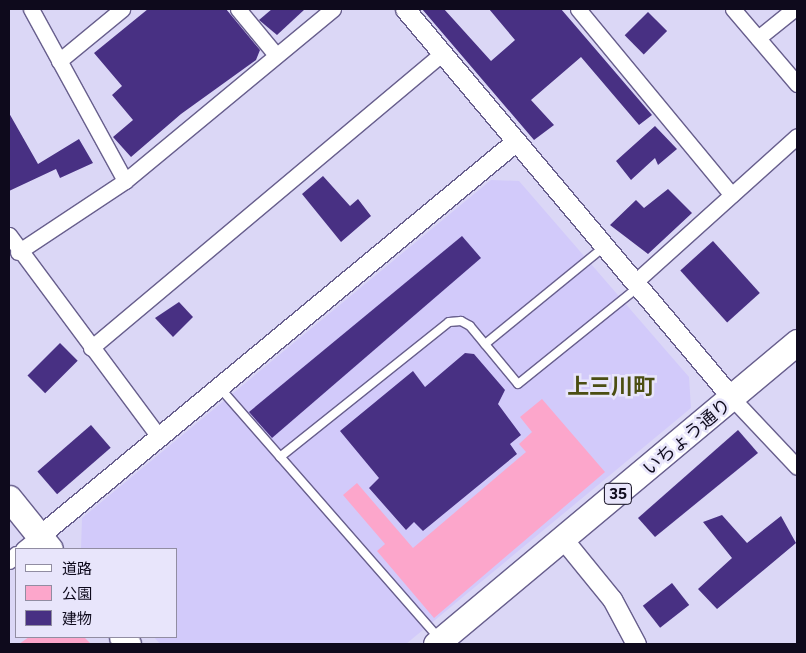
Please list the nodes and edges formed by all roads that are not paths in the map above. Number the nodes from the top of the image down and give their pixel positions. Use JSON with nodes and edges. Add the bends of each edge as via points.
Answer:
{"nodes":[{"id":1,"x":31,"y":9,"type":"edge"},
{"id":2,"x":122,"y":9,"type":"edge"},
{"id":3,"x":238,"y":9,"type":"edge"},
{"id":4,"x":333,"y":9,"type":"edge"},
{"id":5,"x":405,"y":9,"type":"edge"},
{"id":6,"x":578,"y":9,"type":"edge"},
{"id":7,"x":733,"y":9,"type":"edge"},
{"id":8,"x":794,"y":9,"type":"edge"},
{"id":9,"x":758,"y":38,"type":"junction"},
{"id":10,"x":442,"y":54,"type":"junction"},
{"id":11,"x":276,"y":55,"type":"junction"},
{"id":12,"x":59,"y":61,"type":"junction"},
{"id":13,"x":797,"y":84,"type":"edge"},
{"id":14,"x":797,"y":136,"type":"edge"},
{"id":15,"x":515,"y":142,"type":"junction"},
{"id":16,"x":125,"y":182,"type":"junction"},
{"id":17,"x":732,"y":195,"type":"junction"},
{"id":18,"x":9,"y":235,"type":"edge"},
{"id":19,"x":605,"y":246,"type":"junction"},
{"id":20,"x":18,"y":252,"type":"junction"},
{"id":21,"x":637,"y":284,"type":"junction"},
{"id":22,"x":797,"y":342,"type":"edge"},
{"id":23,"x":485,"y":344,"type":"junction"},
{"id":24,"x":91,"y":348,"type":"junction"},
{"id":25,"x":219,"y":387,"type":"junction"},
{"id":26,"x":733,"y":399,"type":"junction"},
{"id":27,"x":159,"y":436,"type":"junction"},
{"id":28,"x":280,"y":457,"type":"junction"},
{"id":29,"x":797,"y":467,"type":"edge"},
{"id":30,"x":9,"y":498,"type":"edge"},
{"id":31,"x":563,"y":539,"type":"junction"},
{"id":32,"x":37,"y":545,"type":"edge"},
{"id":33,"x":439,"y":642,"type":"edge"},
{"id":34,"x":636,"y":644,"type":"edge"}],
"edges":[{"from":1,"to":12,"type":"street"},
{"from":2,"to":12,"type":"street"},
{"from":3,"to":11,"type":"street"},
{"from":4,"to":11,"type":"street"},
{"from":5,"to":10,"type":"street"},
{"from":6,"to":17,"type":"street"},
{"from":7,"to":9,"type":"street"},
{"from":8,"to":9,"type":"street"},
{"from":9,"to":13,"type":"street"},
{"from":10,"to":15,"type":"street"},
{"from":10,"to":24,"type":"street"},
{"from":11,"to":16,"type":"street"},
{"from":12,"to":16,"type":"street"},
{"from":14,"to":17,"type":"street"},
{"from":15,"to":19,"type":"street"},
{"from":15,"to":25,"type":"street"},
{"from":16,"to":20,"type":"street"},
{"from":17,"to":21,"type":"street"},
{"from":18,"to":20,"type":"street"},
{"from":19,"to":21,"type":"street"},
{"from":19,"to":23,"type":"lane"},
{"from":20,"to":24,"type":"street"},
{"from":21,"to":23,"type":"lane","via":[[518,384]]},
{"from":21,"to":26,"type":"street"},
{"from":22,"to":26,"type":"main road","name":"いちょう通り","number":"35"},
{"from":23,"to":28,"type":"lane","via":[[461,320],[449,322]]},
{"from":24,"to":27,"type":"street"},
{"from":25,"to":27,"type":"street"},
{"from":25,"to":28,"type":"lane"},
{"from":26,"to":29,"type":"street"},
{"from":26,"to":31,"type":"main road","name":"いちょう通り","number":"35"},
{"from":27,"to":32,"type":"street"},
{"from":28,"to":33,"type":"lane"},
{"from":30,"to":32,"type":"main road"},
{"from":31,"to":33,"type":"main road","name":"いちょう通り","number":"35"},
{"from":31,"to":34,"type":"street","via":[[612,599]]}]}
